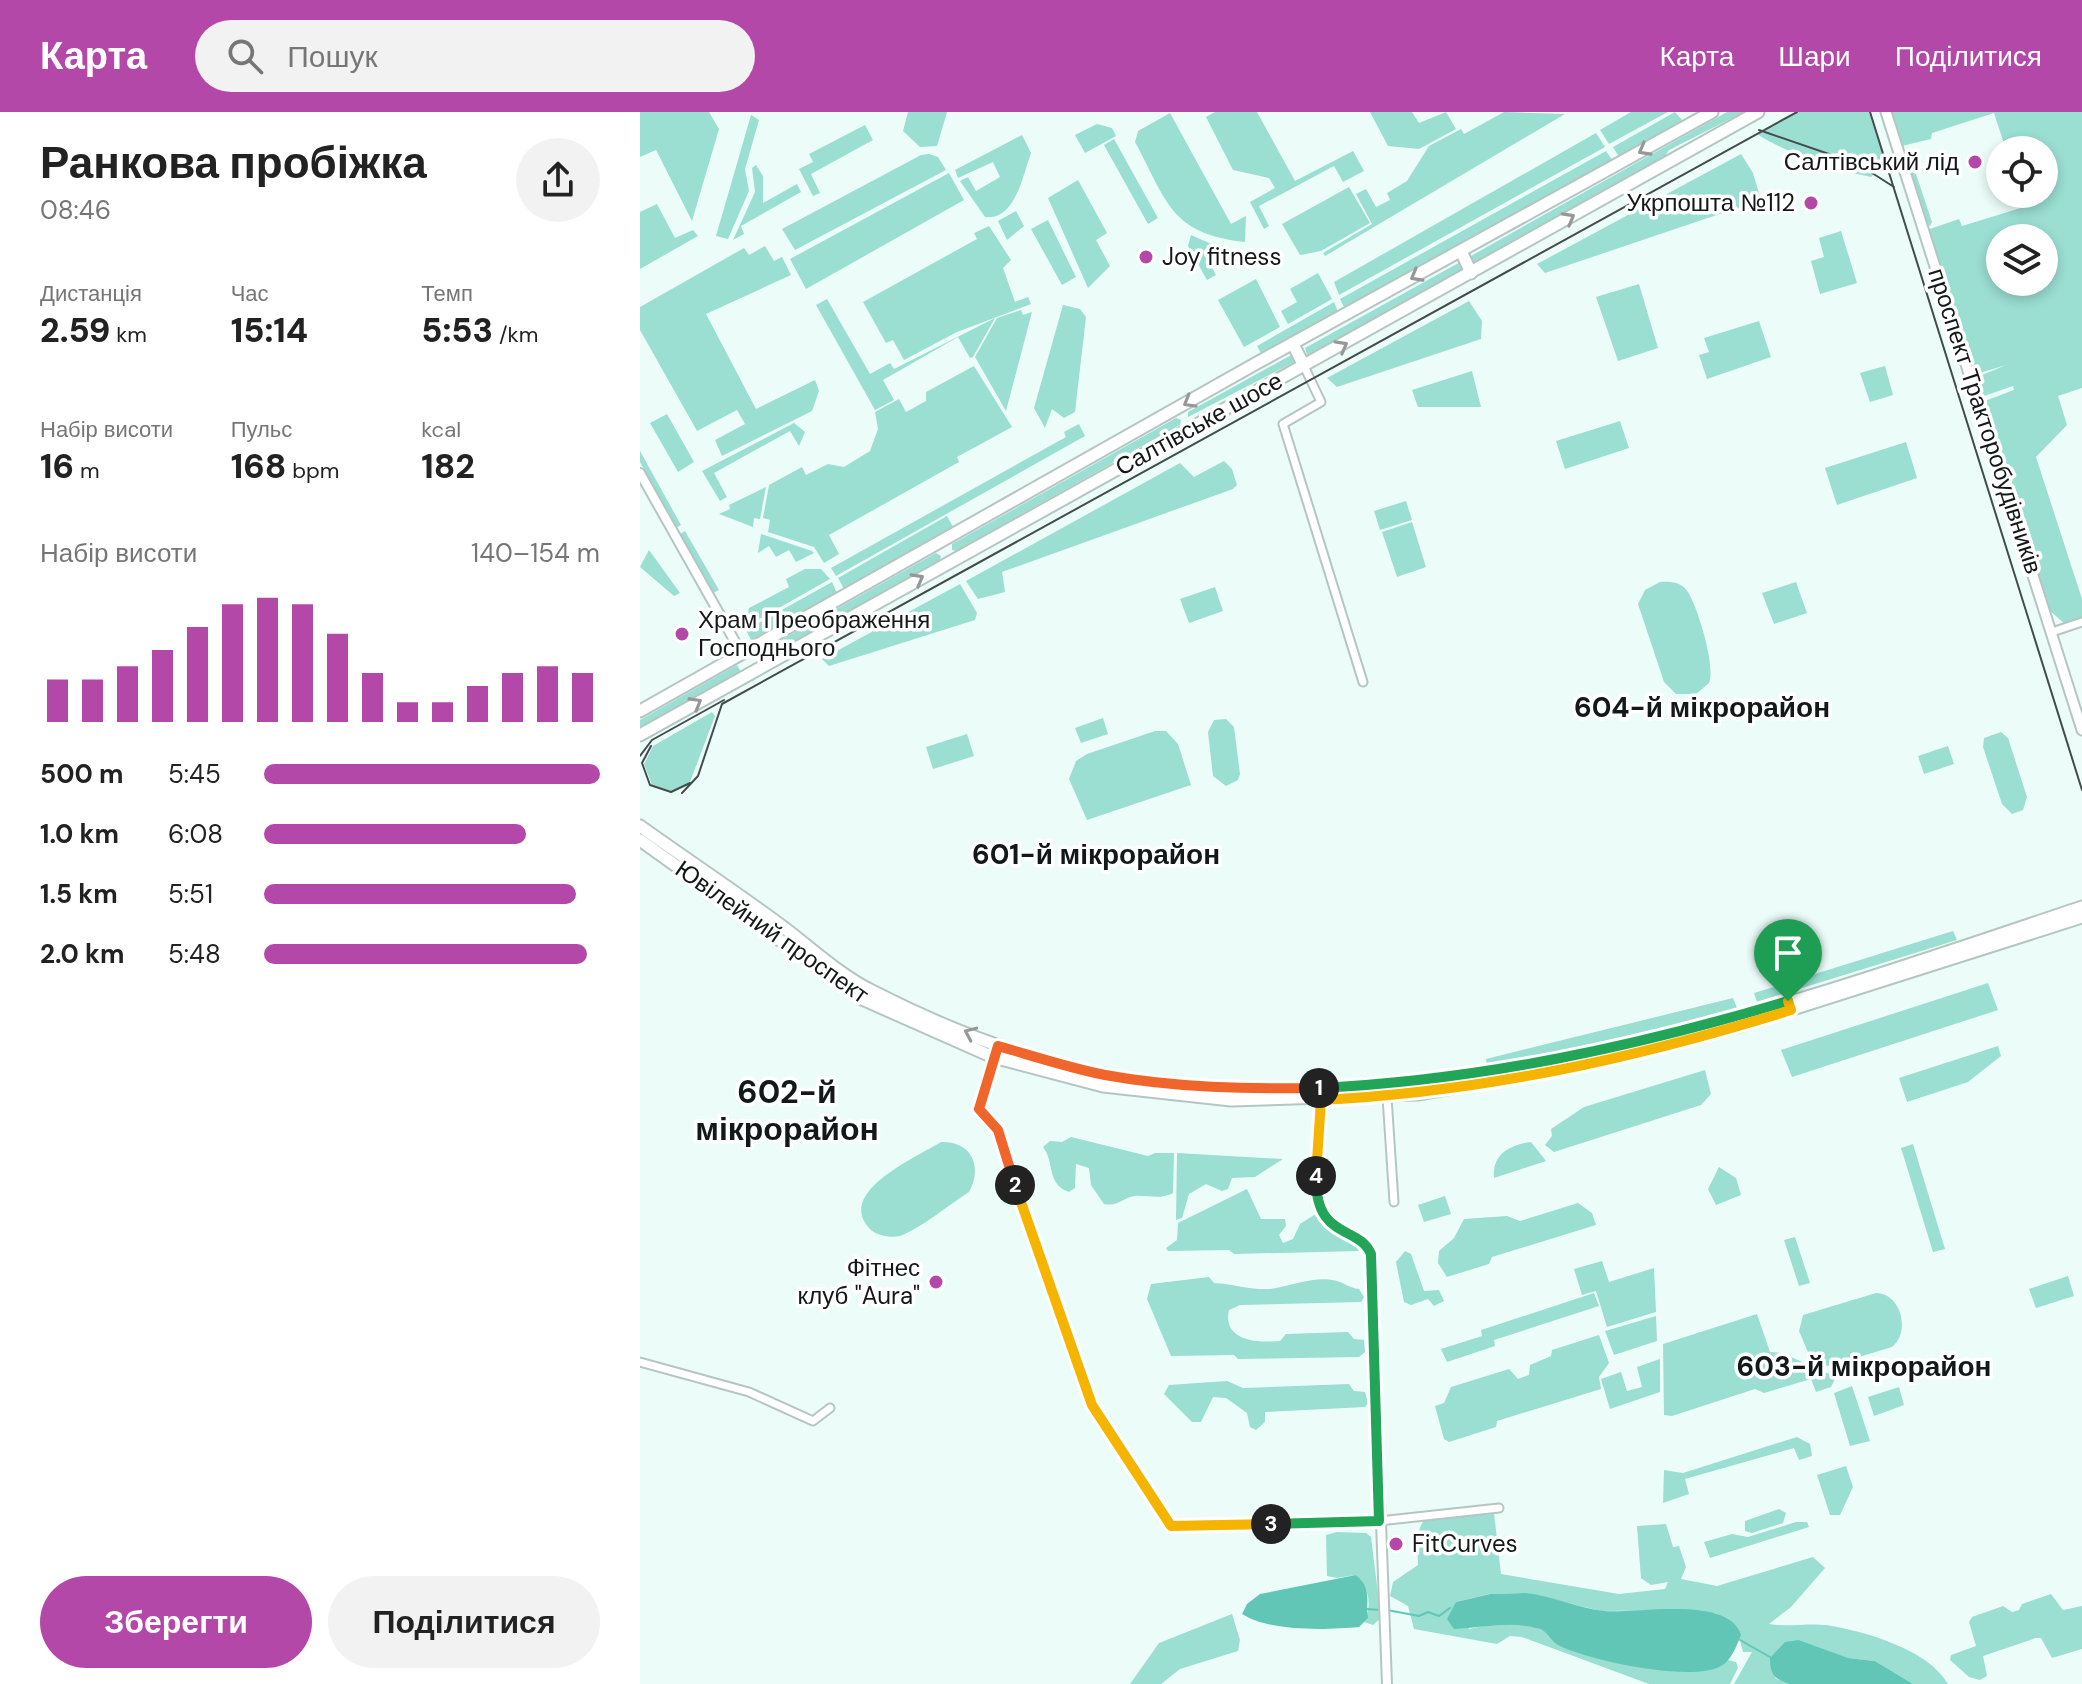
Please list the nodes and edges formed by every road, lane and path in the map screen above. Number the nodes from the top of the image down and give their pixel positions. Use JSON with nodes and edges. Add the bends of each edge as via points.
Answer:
{"nodes":[{"id":1,"x":1712,"y":112,"type":"edge"},
{"id":2,"x":1758,"y":112,"type":"edge"},
{"id":3,"x":1886,"y":112,"type":"edge"},
{"id":4,"x":1461,"y":251,"type":"junction"},
{"id":5,"x":1471,"y":273,"type":"junction"},
{"id":6,"x":1293,"y":344,"type":"junction"},
{"id":7,"x":1304,"y":366,"type":"junction"},
{"id":8,"x":640,"y":473,"type":"edge"},
{"id":9,"x":939,"y":543,"type":"junction"},
{"id":10,"x":950,"y":562,"type":"junction"},
{"id":11,"x":2082,"y":622,"type":"edge"},
{"id":12,"x":2052,"y":632,"type":"junction"},
{"id":13,"x":742,"y":654,"type":"junction"},
{"id":14,"x":751,"y":671,"type":"junction"},
{"id":15,"x":1363,"y":682,"type":"dead end"},
{"id":16,"x":640,"y":711,"type":"edge"},
{"id":17,"x":2082,"y":730,"type":"edge"},
{"id":18,"x":640,"y":735,"type":"edge"},
{"id":19,"x":640,"y":826,"type":"edge"},
{"id":20,"x":640,"y":840,"type":"edge"},
{"id":21,"x":2082,"y":907,"type":"edge"},
{"id":22,"x":2082,"y":917,"type":"edge"},
{"id":23,"x":1790,"y":1006,"type":"junction"},
{"id":24,"x":995,"y":1052,"type":"junction"},
{"id":25,"x":1477,"y":1081,"type":"junction"},
{"id":26,"x":1387,"y":1097,"type":"junction"},
{"id":27,"x":1321,"y":1100,"type":"junction"},
{"id":28,"x":1394,"y":1202,"type":"dead end"},
{"id":29,"x":640,"y":1362,"type":"edge"},
{"id":30,"x":830,"y":1408,"type":"dead end"},
{"id":31,"x":1499,"y":1508,"type":"dead end"},
{"id":32,"x":1379,"y":1521,"type":"junction"},
{"id":33,"x":1387,"y":1684,"type":"edge"}],
"edges":[{"from":1,"to":4,"type":"main road","name":"Салтівське шосе","one_way":true},
{"from":5,"to":2,"type":"main road","name":"Салтівське шосе","one_way":true},
{"from":3,"to":12,"type":"main road","name":"проспект Тракторобудівників"},
{"from":4,"to":5,"type":"main road"},
{"from":4,"to":6,"type":"main road","name":"Салтівське шосе","one_way":true},
{"from":7,"to":5,"type":"main road","name":"Салтівське шосе","one_way":true},
{"from":6,"to":7,"type":"main road"},
{"from":6,"to":9,"type":"main road","name":"Салтівське шосе","one_way":true},
{"from":7,"to":10,"type":"main road","name":"Салтівське шосе"},
{"from":7,"to":15,"type":"street","via":[[1321,402],[1283,424]]},
{"from":8,"to":13,"type":"street"},
{"from":9,"to":10,"type":"main road"},
{"from":9,"to":13,"type":"main road","name":"Салтівське шосе"},
{"from":14,"to":10,"type":"main road","name":"Салтівське шосе","one_way":true},
{"from":11,"to":12,"type":"street"},
{"from":12,"to":17,"type":"main road","name":"проспект Тракторобудівників"},
{"from":13,"to":14,"type":"main road"},
{"from":13,"to":16,"type":"main road","name":"Салтівське шосе"},
{"from":18,"to":14,"type":"main road","name":"Салтівське шосе","one_way":true},
{"from":24,"to":19,"type":"main road","name":"Ювілейний проспект","one_way":true,"via":[[862,985]]},
{"from":20,"to":24,"type":"main road","name":"Ювілейний проспект","via":[[862,999]]},
{"from":21,"to":23,"type":"main road","name":"Ювілейний проспект"},
{"from":22,"to":23,"type":"main road","name":"Ювілейний проспект"},
{"from":23,"to":25,"type":"main road","name":"Ювілейний проспект","via":[[1702,1032]]},
{"from":24,"to":25,"type":"main road","name":"Ювілейний проспект","via":[[1101,1074],[1230,1089]]},
{"from":24,"to":27,"type":"main road","name":"Ювілейний проспект","via":[[1103,1086],[1178,1097]]},
{"from":24,"to":32,"type":"street","via":[[979,1109],[998,1130],[1092,1405],[1171,1526]]},
{"from":25,"to":26,"type":"main road","name":"Ювілейний проспект"},
{"from":26,"to":27,"type":"main road","name":"Ювілейний проспект"},
{"from":26,"to":28,"type":"street"},
{"from":27,"to":32,"type":"street","via":[[1318,1199],[1335,1229],[1364,1244],[1371,1254]]},
{"from":29,"to":30,"type":"street","via":[[749,1392],[813,1421]]},
{"from":31,"to":32,"type":"street"},
{"from":32,"to":33,"type":"street"}]}
